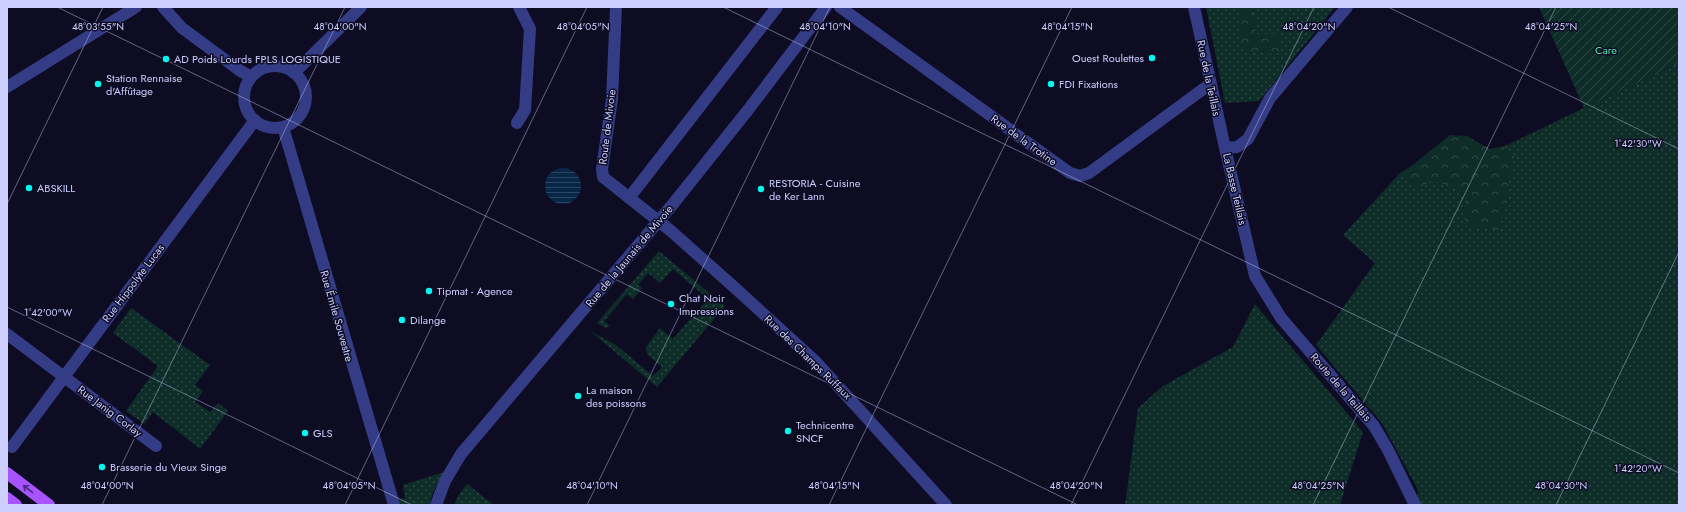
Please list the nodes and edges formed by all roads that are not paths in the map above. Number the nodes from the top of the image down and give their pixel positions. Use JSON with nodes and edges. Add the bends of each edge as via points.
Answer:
{"nodes":[{"id":1,"x":136,"y":7,"type":"edge"},
{"id":2,"x":163,"y":7,"type":"edge"},
{"id":3,"x":361,"y":7,"type":"edge"},
{"id":4,"x":519,"y":7,"type":"edge"},
{"id":5,"x":616,"y":7,"type":"edge"},
{"id":6,"x":777,"y":7,"type":"edge"},
{"id":7,"x":826,"y":7,"type":"edge"},
{"id":8,"x":840,"y":7,"type":"edge"},
{"id":9,"x":1194,"y":7,"type":"edge"},
{"id":10,"x":1347,"y":7,"type":"edge"},
{"id":11,"x":294,"y":73,"type":"junction"},
{"id":12,"x":251,"y":77,"type":"junction"},
{"id":13,"x":1210,"y":84,"type":"junction"},
{"id":14,"x":7,"y":87,"type":"edge"},
{"id":15,"x":254,"y":120,"type":"junction"},
{"id":16,"x":517,"y":123,"type":"dead end"},
{"id":17,"x":283,"y":127,"type":"junction"},
{"id":18,"x":1225,"y":148,"type":"junction"},
{"id":19,"x":629,"y":198,"type":"junction"},
{"id":20,"x":659,"y":221,"type":"junction"},
{"id":21,"x":1255,"y":276,"type":"joint"},
{"id":22,"x":7,"y":334,"type":"edge"},
{"id":23,"x":63,"y":376,"type":"junction"},
{"id":24,"x":156,"y":446,"type":"dead end"},
{"id":25,"x":12,"y":447,"type":"dead end"},
{"id":26,"x":7,"y":473,"type":"edge"},
{"id":27,"x":7,"y":498,"type":"edge"},
{"id":28,"x":16,"y":505,"type":"edge"},
{"id":29,"x":49,"y":505,"type":"edge"},
{"id":30,"x":394,"y":505,"type":"edge"},
{"id":31,"x":436,"y":505,"type":"edge"},
{"id":32,"x":946,"y":505,"type":"edge"},
{"id":33,"x":1415,"y":505,"type":"edge"}],
"edges":[{"from":1,"to":14,"type":"street"},
{"from":2,"to":12,"type":"street","via":[[182,28]]},
{"from":3,"to":11,"type":"street"},
{"from":4,"to":16,"type":"street","via":[[530,29],[525,110]]},
{"from":5,"to":19,"type":"street","name":"Route de Mivoie","via":[[612,99],[602,169],[603,177]]},
{"from":6,"to":19,"type":"street"},
{"from":7,"to":20,"type":"street","name":"Rue de la Jaunais de Mivoie"},
{"from":8,"to":13,"type":"street","name":"Rue de la Trotine","via":[[1070,173],[1080,176],[1089,173]]},
{"from":9,"to":13,"type":"street","name":"Rue de la Teillais"},
{"from":10,"to":18,"type":"street","name":"La Basse Teillais","via":[[1270,98],[1248,139],[1237,147]]},
{"from":11,"to":12,"type":"street","via":[[284,67],[272,66],[260,70]]},
{"from":11,"to":17,"type":"street","via":[[304,87],[305,104],[301,114]]},
{"from":12,"to":15,"type":"street","via":[[244,98],[246,108]]},
{"from":13,"to":18,"type":"street","name":"Rue de la Teillais"},
{"from":15,"to":17,"type":"street","via":[[271,128]]},
{"from":15,"to":23,"type":"street","name":"Rue Hippolyte Lucas"},
{"from":17,"to":30,"type":"street","name":"Rue Émile Souvestre"},
{"from":18,"to":21,"type":"street","name":"La Basse Teillais"},
{"from":19,"to":20,"type":"street","name":"Route de Mivoie"},
{"from":20,"to":31,"type":"street","name":"Rue de la Jaunais de Mivoie","via":[[461,454],[445,481]]},
{"from":20,"to":32,"type":"street","name":"Rue des Champs Ruffaux","via":[[816,362]]},
{"from":21,"to":33,"type":"street","name":"Route de la Teillais","via":[[1281,318],[1374,426]]},
{"from":22,"to":23,"type":"street","name":"Rue Janig Corlay"},
{"from":23,"to":24,"type":"street","name":"Rue Janig Corlay"},
{"from":23,"to":25,"type":"street","name":"Rue Hippolyte Lucas"},
{"from":29,"to":26,"type":"main road","one_way":true},
{"from":27,"to":28,"type":"main road"}]}
